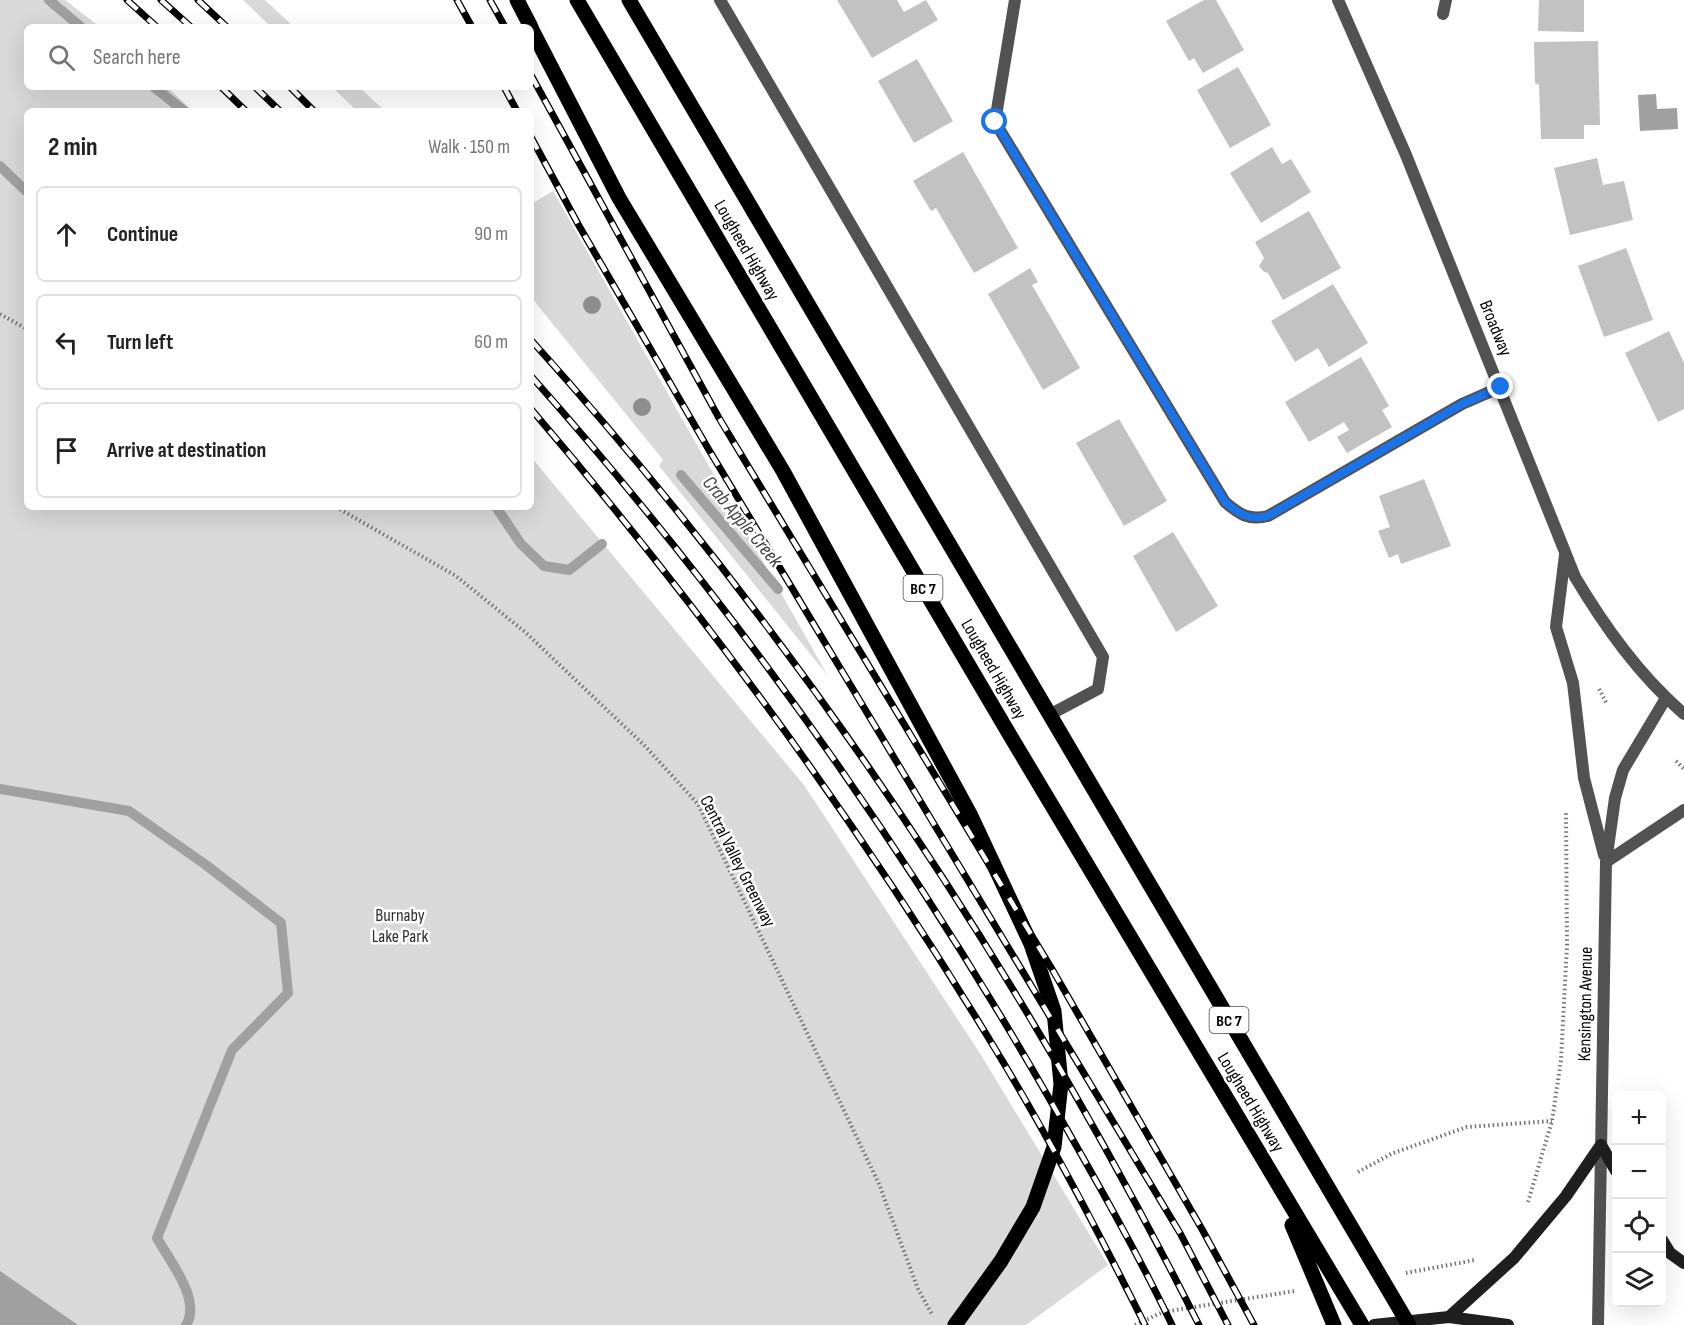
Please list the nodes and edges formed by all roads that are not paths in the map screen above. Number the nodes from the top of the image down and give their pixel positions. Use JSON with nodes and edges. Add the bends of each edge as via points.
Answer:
{"nodes":[{"id":1,"x":517,"y":0,"type":"edge"},
{"id":2,"x":577,"y":0,"type":"edge"},
{"id":3,"x":629,"y":0,"type":"edge"},
{"id":4,"x":720,"y":0,"type":"edge"},
{"id":5,"x":1015,"y":0,"type":"edge"},
{"id":6,"x":1338,"y":0,"type":"edge"},
{"id":7,"x":1446,"y":0,"type":"edge"},
{"id":8,"x":1345,"y":6,"type":"edge"},
{"id":9,"x":1443,"y":14,"type":"dead end"},
{"id":10,"x":529,"y":24,"type":"edge"},
{"id":11,"x":534,"y":33,"type":"edge"},
{"id":12,"x":1501,"y":387,"type":"junction"},
{"id":13,"x":1565,"y":555,"type":"junction"},
{"id":14,"x":1666,"y":698,"type":"junction"},
{"id":15,"x":1051,"y":714,"type":"junction"},
{"id":16,"x":1684,"y":714,"type":"edge"},
{"id":17,"x":1684,"y":810,"type":"edge"},
{"id":18,"x":1606,"y":862,"type":"junction"},
{"id":19,"x":1601,"y":1145,"type":"junction"},
{"id":20,"x":1612,"y":1163,"type":"edge"},
{"id":21,"x":1272,"y":1175,"type":"junction"},
{"id":22,"x":1666,"y":1246,"type":"edge"},
{"id":23,"x":1684,"y":1263,"type":"edge"},
{"id":24,"x":1449,"y":1317,"type":"junction"},
{"id":25,"x":955,"y":1325,"type":"edge"},
{"id":26,"x":1334,"y":1325,"type":"edge"},
{"id":27,"x":1362,"y":1325,"type":"edge"},
{"id":28,"x":1374,"y":1325,"type":"edge"},
{"id":29,"x":1408,"y":1325,"type":"edge"},
{"id":30,"x":1508,"y":1325,"type":"edge"},
{"id":31,"x":1598,"y":1325,"type":"edge"}],
"edges":[{"from":1,"to":10,"type":"main road"},
{"from":2,"to":21,"type":"main road","name":"Lougheed Highway","number":"BC 7"},
{"from":3,"to":15,"type":"main road","name":"Lougheed Highway","number":"BC 7"},
{"from":4,"to":15,"type":"street","via":[[1103,657],[1098,689]]},
{"from":5,"to":12,"type":"street","via":[[995,122],[1225,502],[1234,510],[1248,517],[1268,516],[1462,404]]},
{"from":6,"to":8,"type":"street","name":"Broadway"},
{"from":7,"to":9,"type":"street"},
{"from":8,"to":12,"type":"street","name":"Broadway"},
{"from":11,"to":25,"type":"main road","via":[[619,198],[783,471],[964,804],[1031,944],[1054,1011],[1060,1084],[1054,1147],[1034,1208]]},
{"from":12,"to":13,"type":"street","name":"Broadway"},
{"from":13,"to":14,"type":"street","name":"Broadway","via":[[1607,630]]},
{"from":13,"to":18,"type":"street","via":[[1556,627],[1573,683],[1584,778]]},
{"from":14,"to":16,"type":"street","name":"Broadway"},
{"from":14,"to":18,"type":"street","name":"Kensington Avenue","via":[[1623,770]]},
{"from":15,"to":29,"type":"main road","name":"Lougheed Highway","number":"BC 7"},
{"from":17,"to":18,"type":"street"},
{"from":18,"to":19,"type":"street","name":"Kensington Avenue"},
{"from":19,"to":20,"type":"main road"},
{"from":19,"to":24,"type":"main road","via":[[1566,1197],[1521,1249]]},
{"from":19,"to":31,"type":"street","name":"Kensington Avenue"},
{"from":21,"to":26,"type":"main road"},
{"from":21,"to":27,"type":"main road","name":"Lougheed Highway","number":"BC 7"},
{"from":22,"to":23,"type":"main road"},
{"from":24,"to":28,"type":"main road"},
{"from":24,"to":30,"type":"main road"}]}
